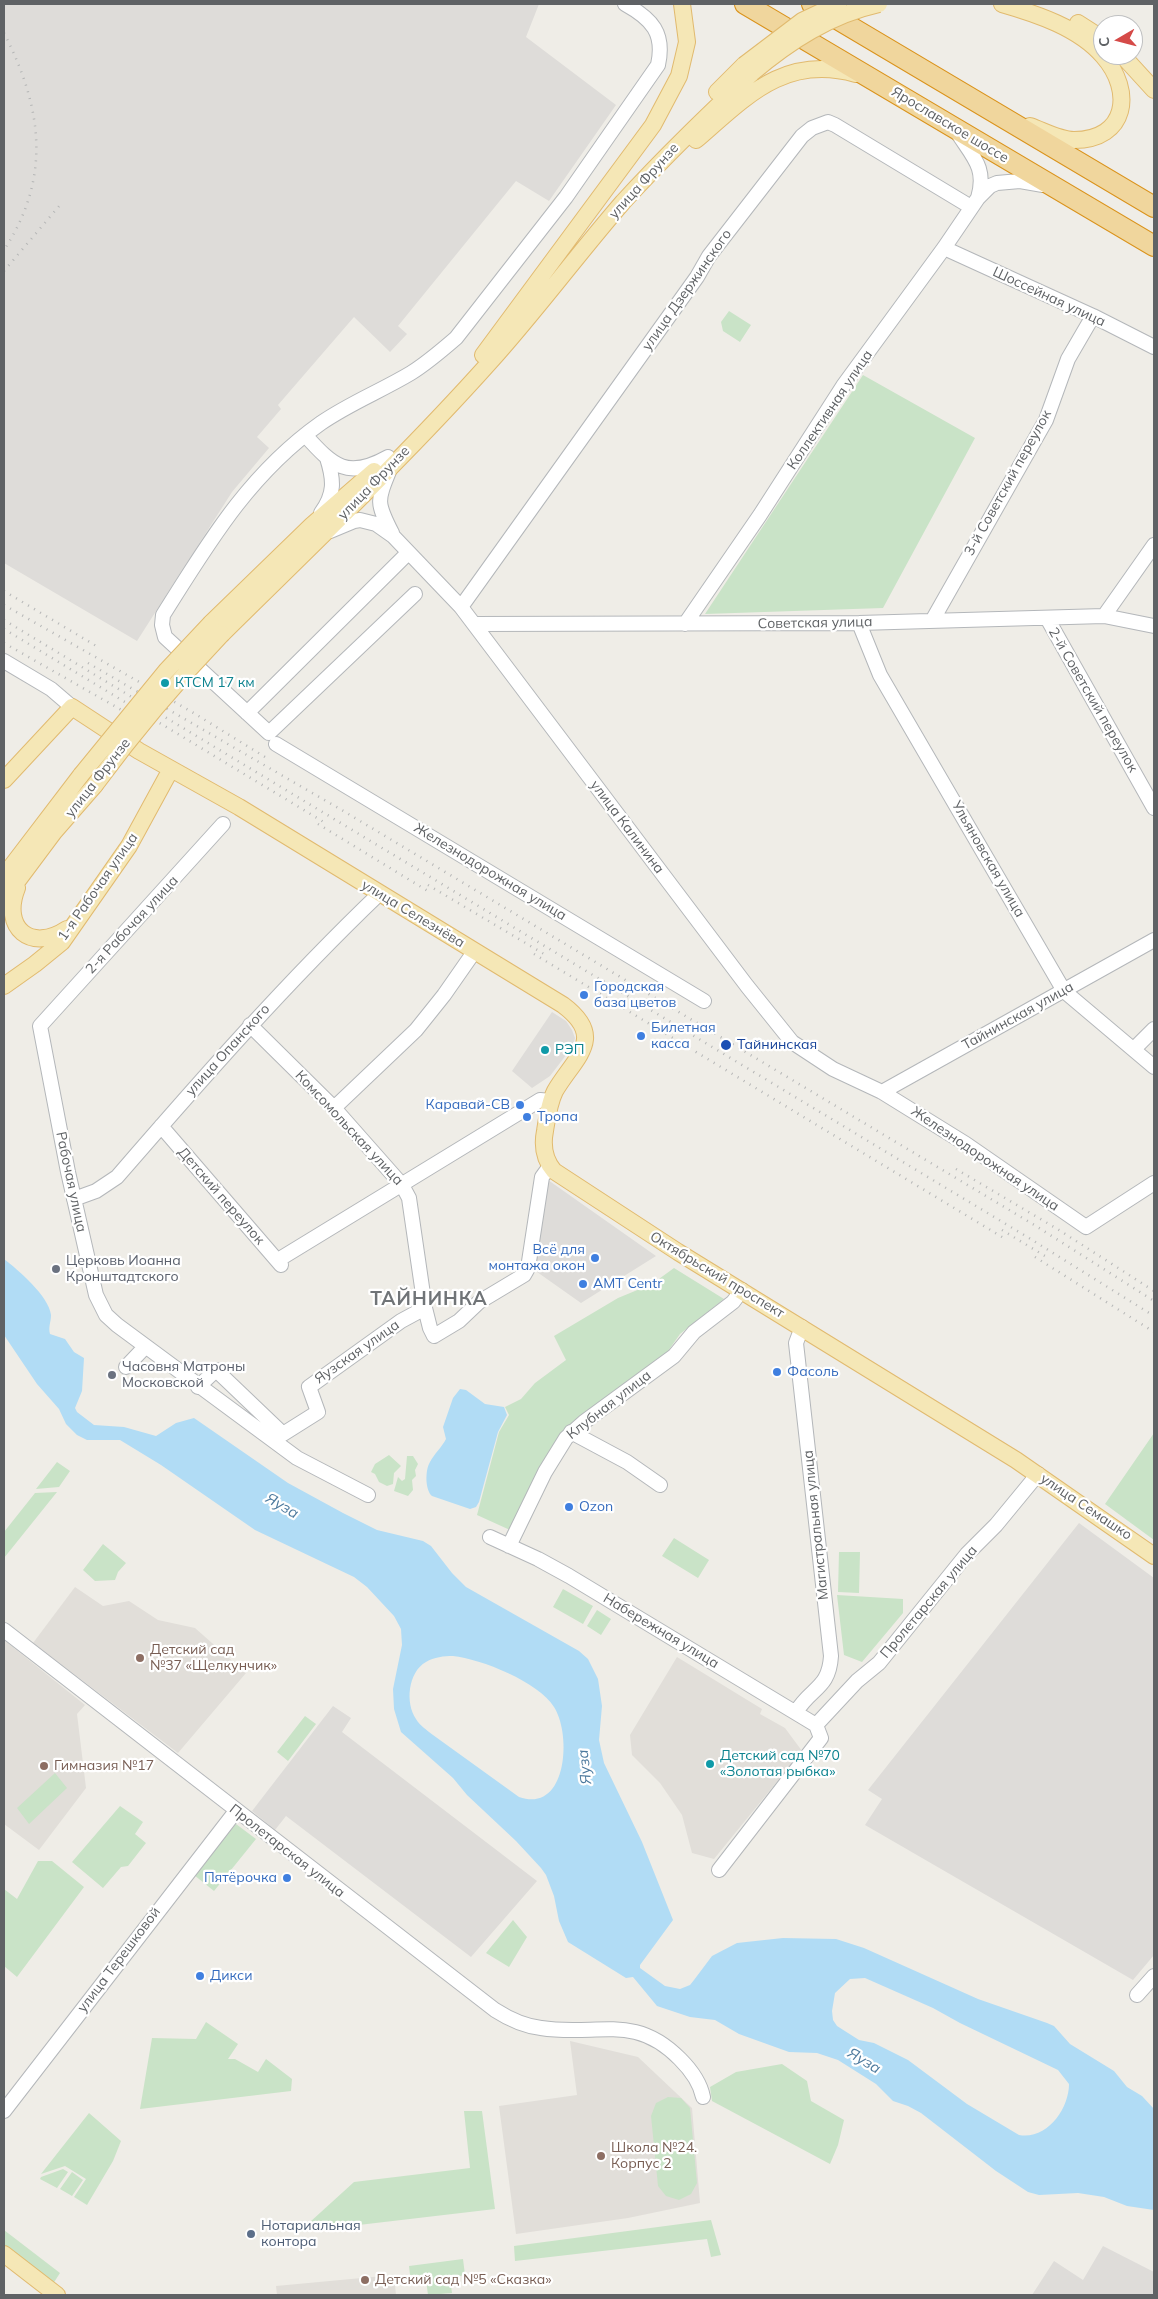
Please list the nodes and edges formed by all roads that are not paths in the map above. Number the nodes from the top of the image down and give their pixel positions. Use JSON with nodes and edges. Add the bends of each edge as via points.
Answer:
{"nodes":[{"id":1,"x":625,"y":4,"type":"edge"},
{"id":2,"x":682,"y":4,"type":"edge"},
{"id":3,"x":745,"y":4,"type":"edge"},
{"id":4,"x":812,"y":4,"type":"edge"},
{"id":5,"x":838,"y":4,"type":"edge"},
{"id":6,"x":879,"y":4,"type":"edge"},
{"id":7,"x":1002,"y":4,"type":"edge"},
{"id":8,"x":1037,"y":4,"type":"edge"},
{"id":9,"x":1093,"y":33,"type":"edge"},
{"id":10,"x":1131,"y":65,"type":"edge"},
{"id":11,"x":748,"y":69,"type":"junction"},
{"id":12,"x":871,"y":78,"type":"junction"},
{"id":13,"x":1154,"y":90,"type":"edge"},
{"id":14,"x":992,"y":111,"type":"junction"},
{"id":15,"x":954,"y":128,"type":"junction"},
{"id":16,"x":1055,"y":187,"type":"junction"},
{"id":17,"x":975,"y":202,"type":"junction"},
{"id":18,"x":1154,"y":207,"type":"edge"},
{"id":19,"x":1154,"y":246,"type":"edge"},
{"id":20,"x":944,"y":248,"type":"junction"},
{"id":21,"x":1093,"y":316,"type":"junction"},
{"id":22,"x":1154,"y":347,"type":"edge"},
{"id":23,"x":485,"y":361,"type":"junction"},
{"id":24,"x":305,"y":435,"type":"junction"},
{"id":25,"x":326,"y":458,"type":"junction"},
{"id":26,"x":390,"y":462,"type":"junction"},
{"id":27,"x":316,"y":531,"type":"junction"},
{"id":28,"x":393,"y":536,"type":"junction"},
{"id":29,"x":1154,"y":545,"type":"edge"},
{"id":30,"x":408,"y":553,"type":"junction"},
{"id":31,"x":415,"y":594,"type":"dead end"},
{"id":32,"x":461,"y":607,"type":"junction"},
{"id":33,"x":1104,"y":616,"type":"junction"},
{"id":34,"x":1047,"y":618,"type":"junction"},
{"id":35,"x":932,"y":621,"type":"junction"},
{"id":36,"x":859,"y":623,"type":"junction"},
{"id":37,"x":475,"y":624,"type":"junction"},
{"id":38,"x":685,"y":624,"type":"junction"},
{"id":39,"x":1154,"y":626,"type":"edge"},
{"id":40,"x":217,"y":629,"type":"junction"},
{"id":41,"x":4,"y":661,"type":"edge"},
{"id":42,"x":72,"y":708,"type":"junction"},
{"id":43,"x":247,"y":714,"type":"junction"},
{"id":44,"x":273,"y":739,"type":"junction"},
{"id":45,"x":171,"y":769,"type":"junction"},
{"id":46,"x":4,"y":780,"type":"edge"},
{"id":47,"x":1154,"y":808,"type":"edge"},
{"id":48,"x":223,"y":824,"type":"dead end"},
{"id":49,"x":11,"y":870,"type":"edge"},
{"id":50,"x":379,"y":894,"type":"junction"},
{"id":51,"x":4,"y":899,"type":"edge"},
{"id":52,"x":71,"y":927,"type":"junction"},
{"id":53,"x":1154,"y":940,"type":"edge"},
{"id":54,"x":474,"y":952,"type":"junction"},
{"id":55,"x":4,"y":986,"type":"edge"},
{"id":56,"x":1064,"y":991,"type":"junction"},
{"id":57,"x":704,"y":1001,"type":"dead end"},
{"id":58,"x":250,"y":1025,"type":"junction"},
{"id":59,"x":40,"y":1026,"type":"joint"},
{"id":60,"x":1154,"y":1030,"type":"edge"},
{"id":61,"x":1134,"y":1049,"type":"junction"},
{"id":62,"x":1154,"y":1067,"type":"edge"},
{"id":63,"x":882,"y":1092,"type":"junction"},
{"id":64,"x":551,"y":1101,"type":"junction"},
{"id":65,"x":334,"y":1108,"type":"junction"},
{"id":66,"x":161,"y":1126,"type":"junction"},
{"id":67,"x":550,"y":1166,"type":"junction"},
{"id":68,"x":1154,"y":1183,"type":"edge"},
{"id":69,"x":402,"y":1185,"type":"junction"},
{"id":70,"x":74,"y":1199,"type":"junction"},
{"id":71,"x":742,"y":1290,"type":"junction"},
{"id":72,"x":425,"y":1308,"type":"junction"},
{"id":73,"x":802,"y":1327,"type":"junction"},
{"id":74,"x":145,"y":1347,"type":"junction"},
{"id":75,"x":126,"y":1367,"type":"dead end"},
{"id":76,"x":198,"y":1387,"type":"junction"},
{"id":77,"x":571,"y":1432,"type":"junction"},
{"id":78,"x":1016,"y":1460,"type":"joint"},
{"id":79,"x":1038,"y":1474,"type":"junction"},
{"id":80,"x":660,"y":1485,"type":"dead end"},
{"id":81,"x":368,"y":1495,"type":"dead end"},
{"id":82,"x":490,"y":1537,"type":"dead end"},
{"id":83,"x":509,"y":1546,"type":"junction"},
{"id":84,"x":1154,"y":1556,"type":"edge"},
{"id":85,"x":4,"y":1630,"type":"edge"},
{"id":86,"x":796,"y":1712,"type":"junction"},
{"id":87,"x":819,"y":1731,"type":"junction"},
{"id":88,"x":231,"y":1807,"type":"junction"},
{"id":89,"x":719,"y":1870,"type":"dead end"},
{"id":90,"x":1154,"y":1976,"type":"edge"},
{"id":91,"x":1137,"y":1995,"type":"dead end"},
{"id":92,"x":703,"y":2097,"type":"dead end"},
{"id":93,"x":4,"y":2111,"type":"edge"},
{"id":94,"x":4,"y":2254,"type":"edge"},
{"id":95,"x":57,"y":2295,"type":"edge"}],
"edges":[{"from":1,"to":24,"type":"street","name":"Железнодорожная улица","via":[[642,13],[658,32],[661,49],[658,65],[566,197],[456,338],[416,370],[350,405]]},
{"from":2,"to":23,"type":"main road","via":[[687,42],[679,76],[653,125]]},
{"from":3,"to":12,"type":"highway","name":"Ярославское шоссе"},
{"from":4,"to":14,"type":"highway"},
{"from":5,"to":11,"type":"main road","bridge":true,"via":[[802,21]]},
{"from":6,"to":11,"type":"main road","bridge":true,"via":[[848,13],[808,31]]},
{"from":7,"to":14,"type":"main road","via":[[1047,19],[1103,55],[1115,71],[1123,97],[1117,120],[1102,134],[1088,139],[1072,140],[1057,136]]},
{"from":8,"to":9,"type":"main road"},
{"from":10,"to":13,"type":"main road"},
{"from":11,"to":23,"type":"main road","name":"улица Фрунзе","via":[[637,174]]},
{"from":12,"to":15,"type":"highway","name":"Ярославское шоссе"},
{"from":12,"to":23,"type":"main road","via":[[839,69],[812,68],[785,75],[742,100],[684,152],[644,194],[538,316]]},
{"from":14,"to":18,"type":"highway"},
{"from":15,"to":16,"type":"highway","name":"Ярославское шоссе"},
{"from":15,"to":17,"type":"street","name":"Коллективная улица","via":[[979,166],[982,184]]},
{"from":16,"to":17,"type":"street","name":"Коллективная улица","via":[[1005,181],[990,186]]},
{"from":16,"to":19,"type":"highway","name":"Ярославское шоссе"},
{"from":17,"to":20,"type":"street","name":"Коллективная улица"},
{"from":17,"to":32,"type":"street","name":"улица Дзержинского","via":[[836,125],[828,122],[812,128],[802,136],[710,256]]},
{"from":20,"to":21,"type":"street","name":"Шоссейная улица"},
{"from":20,"to":38,"type":"street","name":"Коллективная улица","via":[[843,386],[760,516]]},
{"from":21,"to":22,"type":"street","name":"Шоссейная улица"},
{"from":21,"to":35,"type":"street","name":"3-й Советский переулок","via":[[1068,359],[1046,420]]},
{"from":23,"to":26,"type":"main road","name":"улица Фрунзе"},
{"from":24,"to":25,"type":"street"},
{"from":24,"to":43,"type":"street","name":"Железнодорожная улица","via":[[237,502],[162,617],[165,637]]},
{"from":25,"to":26,"type":"street","via":[[339,466],[356,470]]},
{"from":25,"to":27,"type":"street","via":[[332,476],[332,491]]},
{"from":26,"to":27,"type":"main road","name":"улица Фрунзе"},
{"from":26,"to":28,"type":"street","via":[[379,500]]},
{"from":27,"to":28,"type":"street","via":[[360,520],[376,524]]},
{"from":27,"to":40,"type":"main road","name":"улица Фрунзе"},
{"from":28,"to":30,"type":"street","name":"улица Калинина"},
{"from":29,"to":33,"type":"street"},
{"from":30,"to":32,"type":"street","name":"улица Калинина"},
{"from":30,"to":43,"type":"street"},
{"from":31,"to":44,"type":"street"},
{"from":32,"to":37,"type":"street","name":"улица Калинина"},
{"from":33,"to":34,"type":"street","name":"Советская улица"},
{"from":33,"to":39,"type":"street","name":"Советская улица"},
{"from":34,"to":35,"type":"street","name":"Советская улица"},
{"from":34,"to":47,"type":"street","name":"2-й Советский переулок"},
{"from":35,"to":36,"type":"street","name":"Советская улица"},
{"from":36,"to":38,"type":"street","name":"Советская улица"},
{"from":36,"to":56,"type":"street","name":"Ульяновская улица","via":[[880,675]]},
{"from":37,"to":38,"type":"street","name":"Советская улица"},
{"from":37,"to":63,"type":"street","name":"улица Калинина","via":[[792,1042],[833,1069]]},
{"from":40,"to":49,"type":"main road","name":"улица Фрунзе","bridge":true,"via":[[95,785]]},
{"from":40,"to":49,"type":"main road","name":"улица Фрунзе","bridge":true,"via":[[166,671],[81,775]]},
{"from":41,"to":42,"type":"street","via":[[51,689]]},
{"from":42,"to":45,"type":"main road","name":"улица Селезнёва"},
{"from":42,"to":46,"type":"main road"},
{"from":43,"to":44,"type":"street","name":"Железнодорожная улица"},
{"from":44,"to":57,"type":"street","name":"Железнодорожная улица"},
{"from":45,"to":50,"type":"main road","name":"улица Селезнёва"},
{"from":45,"to":52,"type":"main road","name":"1-я Рабочая улица","via":[[129,846]]},
{"from":48,"to":59,"type":"street","name":"2-я Рабочая улица"},
{"from":49,"to":51,"type":"main road","name":"улица Фрунзе"},
{"from":49,"to":52,"type":"main road","via":[[12,917],[18,928],[41,940]]},
{"from":50,"to":54,"type":"main road","name":"улица Селезнёва"},
{"from":50,"to":58,"type":"street","name":"улица Опанского"},
{"from":52,"to":55,"type":"main road","name":"1-я Рабочая улица","via":[[51,952]]},
{"from":53,"to":56,"type":"street","name":"Тайнинская улица"},
{"from":54,"to":64,"type":"main road","name":"улица Селезнёва","via":[[563,1005],[583,1027],[584,1048]]},
{"from":54,"to":65,"type":"street","via":[[416,1030]]},
{"from":56,"to":61,"type":"street","name":"Ульяновская улица"},
{"from":56,"to":63,"type":"street","name":"Тайнинская улица"},
{"from":58,"to":65,"type":"street","name":"Комсомольская улица"},
{"from":58,"to":66,"type":"street","name":"улица Опанского"},
{"from":59,"to":70,"type":"street","name":"Рабочая улица"},
{"from":60,"to":61,"type":"street"},
{"from":61,"to":62,"type":"street","name":"Ульяновская улица"},
{"from":63,"to":68,"type":"street","name":"Железнодорожная улица","via":[[966,1144],[1086,1227]]},
{"from":64,"to":67,"type":"main road","via":[[544,1145]]},
{"from":64,"to":69,"type":"street","via":[[540,1100]]},
{"from":65,"to":69,"type":"street","name":"Комсомольская улица"},
{"from":66,"to":69,"type":"street","name":"Детский переулок","via":[[279,1263]]},
{"from":66,"to":70,"type":"street","name":"улица Опанского","via":[[117,1177],[96,1191]]},
{"from":67,"to":71,"type":"main road","name":"Октябрьский проспект","via":[[568,1181]]},
{"from":67,"to":72,"type":"street","via":[[542,1177],[526,1272],[434,1336]]},
{"from":69,"to":72,"type":"street","name":"Комсомольская улица","via":[[409,1198]]},
{"from":70,"to":74,"type":"street","name":"Рабочая улица","via":[[99,1304],[116,1325]]},
{"from":71,"to":73,"type":"main road","name":"Октябрьский проспект"},
{"from":71,"to":77,"type":"street","name":"Клубная улица","via":[[733,1302],[694,1332],[674,1356]]},
{"from":72,"to":76,"type":"street","name":"Яузская улица","via":[[401,1321],[308,1387],[318,1412],[283,1434],[216,1370]]},
{"from":73,"to":78,"type":"main road","name":"Октябрьский проспект"},
{"from":73,"to":86,"type":"street","name":"Магистральная улица","via":[[796,1343],[831,1656],[823,1684],[806,1698]]},
{"from":74,"to":75,"type":"street"},
{"from":74,"to":76,"type":"street"},
{"from":76,"to":81,"type":"street","via":[[296,1458]]},
{"from":77,"to":80,"type":"street"},
{"from":77,"to":83,"type":"street","name":"Клубная улица","via":[[545,1472]]},
{"from":78,"to":79,"type":"main road","name":"улица Семашко"},
{"from":79,"to":84,"type":"main road","name":"улица Семашко"},
{"from":79,"to":87,"type":"street","name":"Пролетарская улица","via":[[996,1525],[966,1554],[878,1663],[857,1681]]},
{"from":82,"to":83,"type":"street","name":"Набережная улица"},
{"from":83,"to":86,"type":"street","name":"Набережная улица","via":[[569,1576]]},
{"from":85,"to":88,"type":"street","name":"Пролетарская улица"},
{"from":86,"to":87,"type":"street","name":"Набережная улица"},
{"from":87,"to":89,"type":"street","name":"Пролетарская улица"},
{"from":88,"to":92,"type":"street","name":"Пролетарская улица","via":[[495,2010],[531,2027],[627,2029],[655,2038],[672,2050],[690,2071]]},
{"from":88,"to":93,"type":"street","name":"улица Терешковой"},
{"from":90,"to":91,"type":"street"},
{"from":94,"to":95,"type":"main road"}]}
